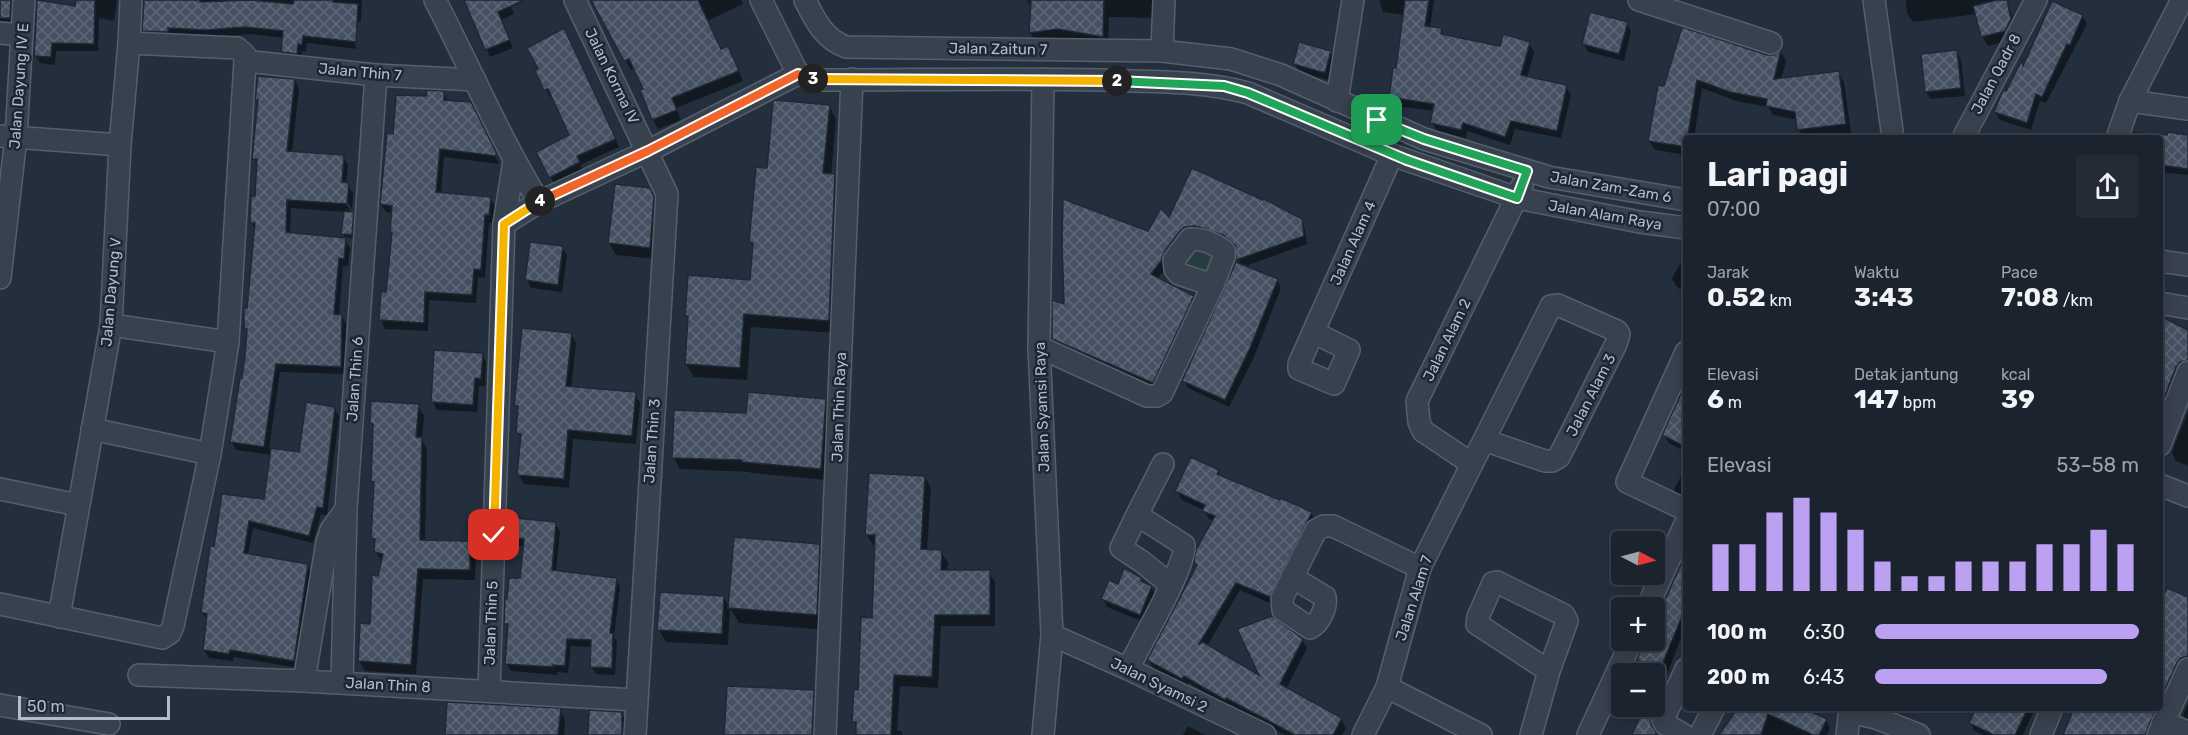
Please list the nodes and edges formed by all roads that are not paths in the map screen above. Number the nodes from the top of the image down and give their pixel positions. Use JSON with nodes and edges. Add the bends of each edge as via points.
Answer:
{"nodes":[{"id":1,"x":24,"y":0,"type":"edge"},
{"id":2,"x":131,"y":0,"type":"edge"},
{"id":3,"x":435,"y":0,"type":"edge"},
{"id":4,"x":575,"y":0,"type":"edge"},
{"id":5,"x":761,"y":0,"type":"edge"},
{"id":6,"x":805,"y":0,"type":"edge"},
{"id":7,"x":1164,"y":0,"type":"edge"},
{"id":8,"x":1353,"y":0,"type":"edge"},
{"id":9,"x":1639,"y":0,"type":"edge"},
{"id":10,"x":1874,"y":0,"type":"edge"},
{"id":11,"x":2182,"y":0,"type":"edge"},
{"id":12,"x":2032,"y":3,"type":"edge"},
{"id":13,"x":1686,"y":7,"type":"edge"},
{"id":14,"x":0,"y":33,"type":"edge"},
{"id":15,"x":22,"y":35,"type":"junction"},
{"id":16,"x":129,"y":43,"type":"junction"},
{"id":17,"x":1771,"y":43,"type":"dead end"},
{"id":18,"x":1162,"y":51,"type":"junction"},
{"id":19,"x":245,"y":61,"type":"junction"},
{"id":20,"x":798,"y":74,"type":"junction"},
{"id":21,"x":376,"y":75,"type":"junction"},
{"id":22,"x":1043,"y":79,"type":"junction"},
{"id":23,"x":475,"y":80,"type":"junction"},
{"id":24,"x":852,"y":80,"type":"junction"},
{"id":25,"x":1337,"y":101,"type":"junction"},
{"id":26,"x":2130,"y":101,"type":"junction"},
{"id":27,"x":2188,"y":109,"type":"edge"},
{"id":28,"x":1893,"y":135,"type":"edge"},
{"id":29,"x":1965,"y":135,"type":"edge"},
{"id":30,"x":2118,"y":135,"type":"edge"},
{"id":31,"x":8,"y":137,"type":"edge"},
{"id":32,"x":120,"y":145,"type":"junction"},
{"id":33,"x":648,"y":151,"type":"junction"},
{"id":34,"x":1392,"y":155,"type":"junction"},
{"id":35,"x":513,"y":161,"type":"junction"},
{"id":36,"x":1527,"y":171,"type":"junction"},
{"id":37,"x":1517,"y":198,"type":"junction"},
{"id":38,"x":1683,"y":199,"type":"edge"},
{"id":39,"x":539,"y":202,"type":"junction"},
{"id":40,"x":504,"y":224,"type":"junction"},
{"id":41,"x":1683,"y":228,"type":"edge"},
{"id":42,"x":2163,"y":261,"type":"edge"},
{"id":43,"x":2188,"y":265,"type":"edge"},
{"id":44,"x":0,"y":278,"type":"edge"},
{"id":45,"x":1213,"y":285,"type":"dead end"},
{"id":46,"x":2163,"y":304,"type":"edge"},
{"id":47,"x":2188,"y":308,"type":"edge"},
{"id":48,"x":111,"y":325,"type":"junction"},
{"id":49,"x":1313,"y":332,"type":"dead end"},
{"id":50,"x":228,"y":342,"type":"junction"},
{"id":51,"x":1039,"y":346,"type":"junction"},
{"id":52,"x":1683,"y":359,"type":"edge"},
{"id":53,"x":2188,"y":372,"type":"edge"},
{"id":54,"x":92,"y":429,"type":"junction"},
{"id":55,"x":2163,"y":437,"type":"edge"},
{"id":56,"x":1484,"y":440,"type":"junction"},
{"id":57,"x":210,"y":454,"type":"junction"},
{"id":58,"x":1472,"y":464,"type":"junction"},
{"id":59,"x":1163,"y":465,"type":"dead end"},
{"id":60,"x":2163,"y":486,"type":"edge"},
{"id":61,"x":0,"y":489,"type":"edge"},
{"id":62,"x":2188,"y":496,"type":"edge"},
{"id":63,"x":78,"y":505,"type":"junction"},
{"id":64,"x":346,"y":509,"type":"junction"},
{"id":65,"x":1683,"y":509,"type":"edge"},
{"id":66,"x":1137,"y":515,"type":"junction"},
{"id":67,"x":1683,"y":529,"type":"edge"},
{"id":68,"x":1420,"y":568,"type":"junction"},
{"id":69,"x":1292,"y":577,"type":"dead end"},
{"id":70,"x":1171,"y":585,"type":"junction"},
{"id":71,"x":1652,"y":597,"type":"edge"},
{"id":72,"x":0,"y":604,"type":"edge"},
{"id":73,"x":59,"y":617,"type":"junction"},
{"id":74,"x":1052,"y":635,"type":"junction"},
{"id":75,"x":1627,"y":651,"type":"edge"},
{"id":76,"x":1128,"y":669,"type":"junction"},
{"id":77,"x":2188,"y":669,"type":"edge"},
{"id":78,"x":1549,"y":671,"type":"junction"},
{"id":79,"x":140,"y":675,"type":"dead end"},
{"id":80,"x":1683,"y":676,"type":"edge"},
{"id":81,"x":304,"y":681,"type":"junction"},
{"id":82,"x":342,"y":683,"type":"junction"},
{"id":83,"x":1387,"y":687,"type":"junction"},
{"id":84,"x":489,"y":690,"type":"junction"},
{"id":85,"x":636,"y":700,"type":"junction"},
{"id":86,"x":0,"y":705,"type":"edge"},
{"id":87,"x":1712,"y":711,"type":"edge"},
{"id":88,"x":1850,"y":711,"type":"edge"},
{"id":89,"x":1852,"y":711,"type":"edge"},
{"id":90,"x":2051,"y":711,"type":"edge"},
{"id":91,"x":1875,"y":720,"type":"edge"},
{"id":92,"x":109,"y":724,"type":"dead end"},
{"id":93,"x":2161,"y":729,"type":"edge"},
{"id":94,"x":1242,"y":731,"type":"edge"},
{"id":95,"x":2188,"y":732,"type":"edge"},
{"id":96,"x":635,"y":735,"type":"edge"},
{"id":97,"x":825,"y":735,"type":"edge"},
{"id":98,"x":1043,"y":735,"type":"edge"},
{"id":99,"x":1265,"y":735,"type":"edge"},
{"id":100,"x":1363,"y":735,"type":"edge"},
{"id":101,"x":1481,"y":735,"type":"edge"},
{"id":102,"x":1531,"y":735,"type":"edge"},
{"id":103,"x":1588,"y":735,"type":"edge"},
{"id":104,"x":1684,"y":735,"type":"edge"},
{"id":105,"x":1700,"y":735,"type":"edge"},
{"id":106,"x":1847,"y":735,"type":"edge"},
{"id":107,"x":1918,"y":735,"type":"edge"},
{"id":108,"x":2041,"y":735,"type":"edge"}],
"edges":[{"from":1,"to":15,"type":"street","name":"Jalan Dayung IV E"},
{"from":2,"to":16,"type":"street","name":"Jalan Dayung V"},
{"from":3,"to":23,"type":"street"},
{"from":4,"to":33,"type":"street","name":"Jalan Korma IV"},
{"from":5,"to":20,"type":"street"},
{"from":6,"to":18,"type":"street","name":"Jalan Zaitun 7","via":[[834,43],[846,47]]},
{"from":7,"to":18,"type":"street"},
{"from":8,"to":25,"type":"street"},
{"from":9,"to":13,"type":"street"},
{"from":10,"to":28,"type":"street"},
{"from":11,"to":26,"type":"street"},
{"from":12,"to":29,"type":"street","name":"Jalan Qadr 8"},
{"from":13,"to":17,"type":"street"},
{"from":14,"to":15,"type":"street"},
{"from":15,"to":31,"type":"street","name":"Jalan Dayung IV E"},
{"from":16,"to":19,"type":"street","via":[[237,48],[245,55]]},
{"from":16,"to":32,"type":"street","name":"Jalan Dayung V"},
{"from":18,"to":25,"type":"street","name":"Jalan Zam-Zam 6","via":[[1231,59],[1281,75]]},
{"from":19,"to":21,"type":"street","name":"Jalan Thin 7"},
{"from":19,"to":50,"type":"street"},
{"from":20,"to":24,"type":"street","name":"Jalan Alam Raya","via":[[812,79]]},
{"from":20,"to":33,"type":"street"},
{"from":21,"to":23,"type":"street","name":"Jalan Thin 7"},
{"from":21,"to":64,"type":"street","name":"Jalan Thin 6"},
{"from":22,"to":24,"type":"street","name":"Jalan Alam Raya"},
{"from":22,"to":34,"type":"street","name":"Jalan Alam Raya","via":[[1224,86]]},
{"from":22,"to":51,"type":"street","name":"Jalan Syamsi Raya"},
{"from":23,"to":35,"type":"street"},
{"from":24,"to":97,"type":"street","name":"Jalan Thin Raya"},
{"from":25,"to":36,"type":"street","name":"Jalan Zam-Zam 6","via":[[1424,139]]},
{"from":26,"to":27,"type":"street"},
{"from":26,"to":30,"type":"street"},
{"from":31,"to":32,"type":"street"},
{"from":31,"to":44,"type":"street","name":"Jalan Dayung IV E"},
{"from":32,"to":48,"type":"street","name":"Jalan Dayung V"},
{"from":33,"to":39,"type":"street"},
{"from":33,"to":85,"type":"street","name":"Jalan Thin 3","via":[[668,198]]},
{"from":34,"to":37,"type":"street","name":"Jalan Alam Raya"},
{"from":34,"to":49,"type":"street","name":"Jalan Alam 4"},
{"from":35,"to":39,"type":"street"},
{"from":35,"to":40,"type":"street","name":"Jalan Thin 5"},
{"from":36,"to":37,"type":"street","name":"Jalan Alam 2"},
{"from":36,"to":38,"type":"street","name":"Jalan Zam-Zam 6"},
{"from":37,"to":41,"type":"street","name":"Jalan Alam Raya"},
{"from":37,"to":58,"type":"street","name":"Jalan Alam 2","via":[[1417,400],[1423,431]]},
{"from":39,"to":40,"type":"street"},
{"from":40,"to":84,"type":"street","name":"Jalan Thin 5"},
{"from":42,"to":43,"type":"street"},
{"from":45,"to":51,"type":"street","via":[[1162,393],[1157,396],[1147,396]]},
{"from":46,"to":47,"type":"street"},
{"from":48,"to":50,"type":"street"},
{"from":48,"to":54,"type":"street","name":"Jalan Dayung V"},
{"from":50,"to":57,"type":"street"},
{"from":51,"to":74,"type":"street","name":"Jalan Syamsi Raya"},
{"from":52,"to":65,"type":"street","via":[[1627,482]]},
{"from":53,"to":55,"type":"street"},
{"from":54,"to":57,"type":"street"},
{"from":54,"to":63,"type":"street","name":"Jalan Dayung V"},
{"from":56,"to":56,"type":"street","name":"Jalan Alam 3","via":[[1551,306],[1558,305],[1617,331],[1616,344],[1558,457],[1545,461]]},
{"from":56,"to":58,"type":"street","name":"Jalan Alam 3"},
{"from":57,"to":73,"type":"street","via":[[170,633],[162,638]]},
{"from":58,"to":68,"type":"street","name":"Jalan Alam 7"},
{"from":59,"to":66,"type":"street"},
{"from":60,"to":62,"type":"street"},
{"from":61,"to":63,"type":"street"},
{"from":63,"to":73,"type":"street","name":"Jalan Dayung V"},
{"from":64,"to":81,"type":"street","via":[[327,542]]},
{"from":64,"to":82,"type":"street","name":"Jalan Thin 6"},
{"from":66,"to":70,"type":"street","via":[[1184,544],[1183,558]]},
{"from":66,"to":70,"type":"street","via":[[1121,548]]},
{"from":67,"to":71,"type":"street"},
{"from":68,"to":69,"type":"street","via":[[1333,526],[1324,526],[1316,530]]},
{"from":68,"to":83,"type":"street","name":"Jalan Alam 7"},
{"from":70,"to":76,"type":"street"},
{"from":72,"to":73,"type":"street"},
{"from":74,"to":76,"type":"street","name":"Jalan Syamsi 2"},
{"from":74,"to":98,"type":"street","name":"Jalan Syamsi Raya"},
{"from":75,"to":103,"type":"street"},
{"from":76,"to":94,"type":"street","name":"Jalan Syamsi 2"},
{"from":77,"to":93,"type":"street"},
{"from":78,"to":78,"type":"street","via":[[1566,618],[1493,583],[1477,624]]},
{"from":78,"to":102,"type":"street"},
{"from":79,"to":81,"type":"street","name":"Jalan Thin 8"},
{"from":80,"to":104,"type":"street","via":[[1664,720]]},
{"from":81,"to":82,"type":"street","name":"Jalan Thin 8"},
{"from":82,"to":84,"type":"street","name":"Jalan Thin 8"},
{"from":83,"to":100,"type":"street","name":"Jalan Alam 7"},
{"from":83,"to":101,"type":"street"},
{"from":84,"to":85,"type":"street","name":"Jalan Thin 8"},
{"from":85,"to":96,"type":"street","name":"Jalan Thin 3"},
{"from":86,"to":92,"type":"street"},
{"from":87,"to":105,"type":"street"},
{"from":88,"to":106,"type":"street"},
{"from":89,"to":91,"type":"street"},
{"from":90,"to":108,"type":"street"},
{"from":91,"to":107,"type":"street"},
{"from":93,"to":95,"type":"street"},
{"from":94,"to":99,"type":"street","name":"Jalan Syamsi 2"}]}
